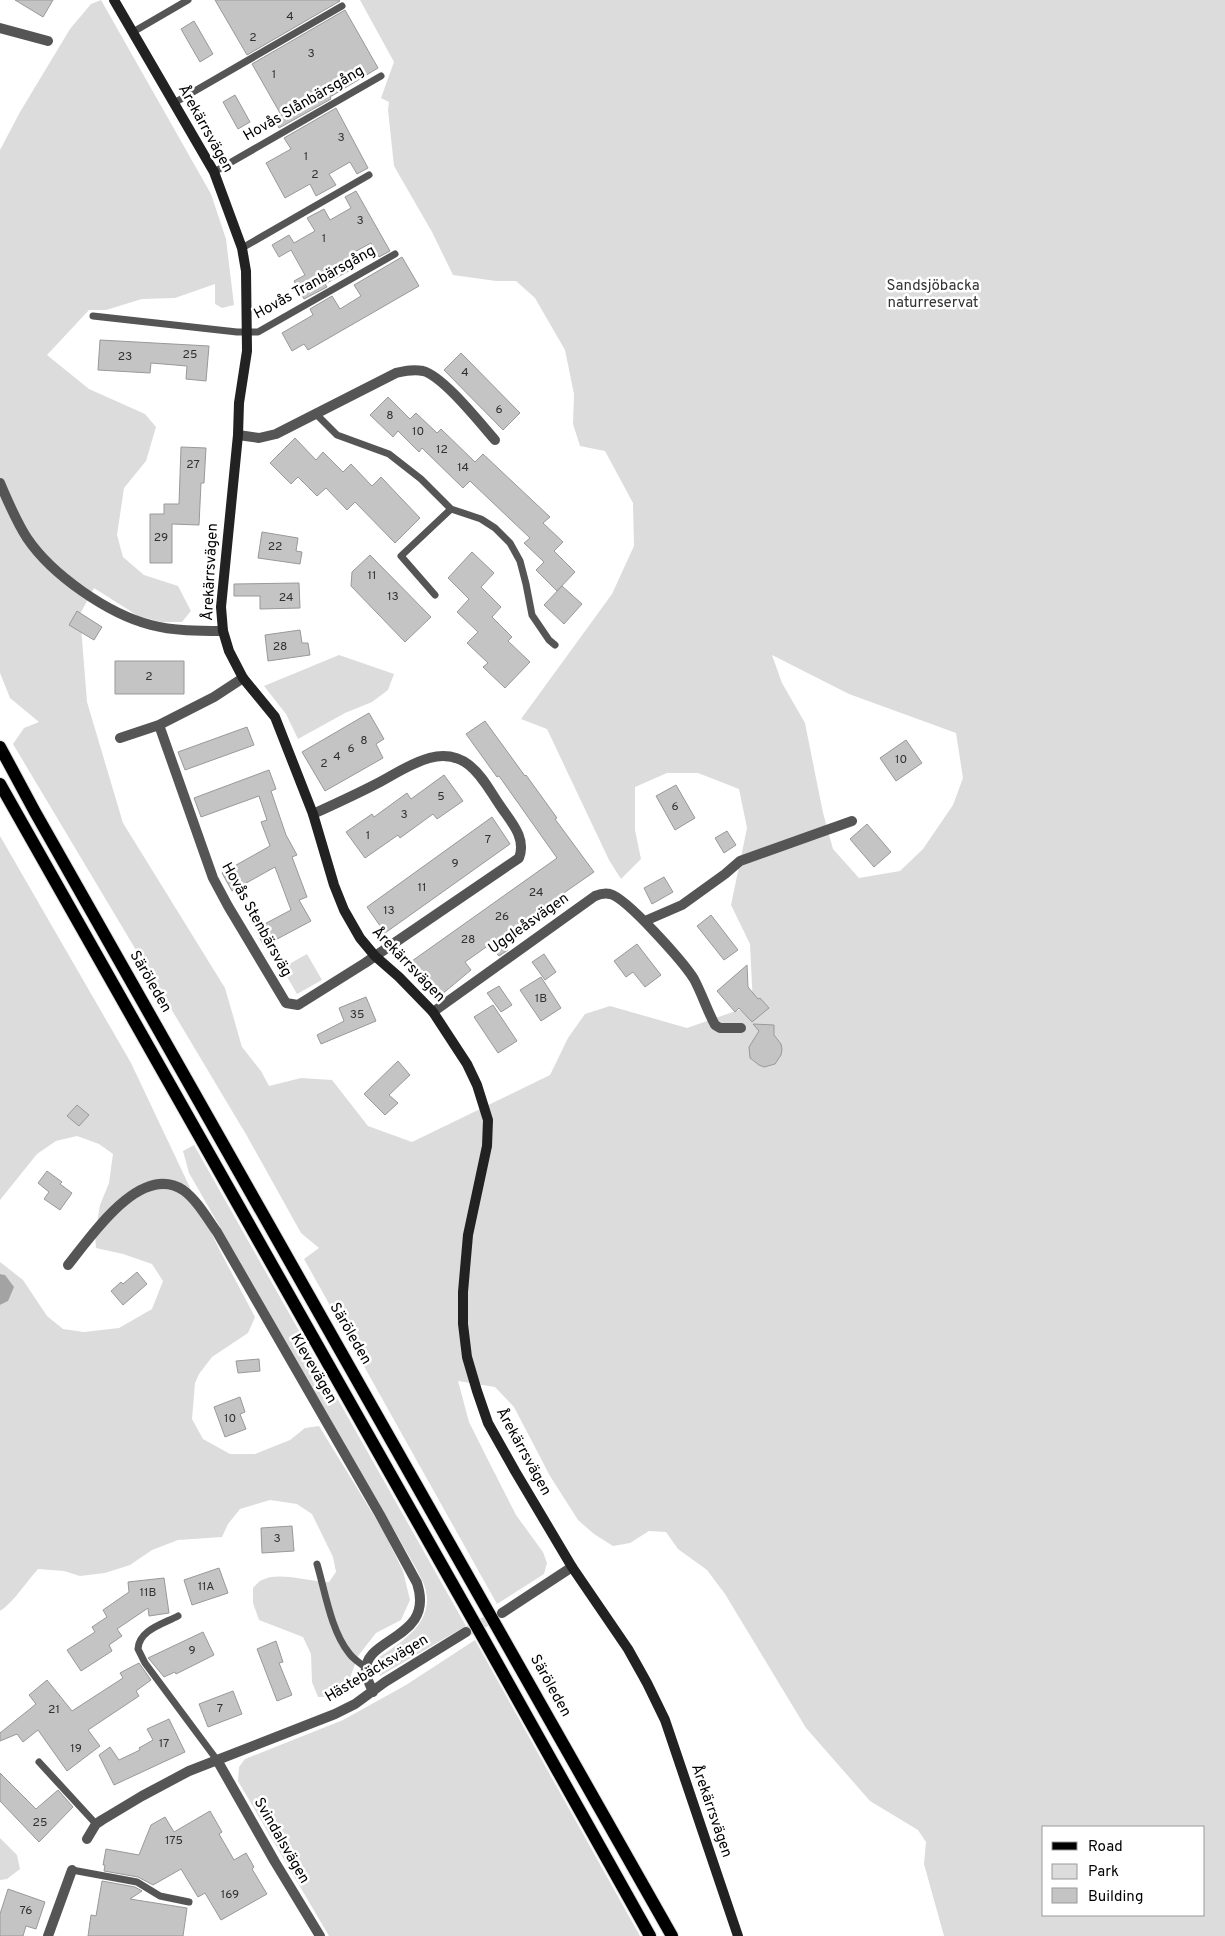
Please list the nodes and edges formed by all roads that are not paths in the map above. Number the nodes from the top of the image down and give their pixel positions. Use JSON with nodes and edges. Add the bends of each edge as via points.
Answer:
{"nodes":[{"id":1,"x":114,"y":0,"type":"edge"},
{"id":2,"x":188,"y":0,"type":"edge"},
{"id":3,"x":342,"y":6,"type":"dead end"},
{"id":4,"x":0,"y":28,"type":"edge"},
{"id":5,"x":133,"y":32,"type":"junction"},
{"id":6,"x":48,"y":41,"type":"dead end"},
{"id":7,"x":381,"y":76,"type":"dead end"},
{"id":8,"x":174,"y":103,"type":"junction"},
{"id":9,"x":214,"y":172,"type":"junction"},
{"id":10,"x":370,"y":175,"type":"dead end"},
{"id":11,"x":242,"y":248,"type":"junction"},
{"id":12,"x":395,"y":254,"type":"dead end"},
{"id":13,"x":93,"y":316,"type":"dead end"},
{"id":14,"x":248,"y":332,"type":"junction"},
{"id":15,"x":315,"y":413,"type":"junction"},
{"id":16,"x":238,"y":435,"type":"junction"},
{"id":17,"x":495,"y":440,"type":"dead end"},
{"id":18,"x":0,"y":483,"type":"edge"},
{"id":19,"x":451,"y":509,"type":"junction"},
{"id":20,"x":435,"y":595,"type":"dead end"},
{"id":21,"x":223,"y":631,"type":"junction"},
{"id":22,"x":555,"y":645,"type":"dead end"},
{"id":23,"x":243,"y":678,"type":"junction"},
{"id":24,"x":159,"y":725,"type":"junction"},
{"id":25,"x":120,"y":738,"type":"dead end"},
{"id":26,"x":0,"y":748,"type":"edge"},
{"id":27,"x":0,"y":784,"type":"edge"},
{"id":28,"x":313,"y":814,"type":"junction"},
{"id":29,"x":852,"y":821,"type":"dead end"},
{"id":30,"x":645,"y":920,"type":"junction"},
{"id":31,"x":375,"y":956,"type":"junction"},
{"id":32,"x":433,"y":1012,"type":"junction"},
{"id":33,"x":741,"y":1028,"type":"dead end"},
{"id":34,"x":68,"y":1265,"type":"dead end"},
{"id":35,"x":317,"y":1564,"type":"dead end"},
{"id":36,"x":572,"y":1567,"type":"junction"},
{"id":37,"x":502,"y":1612,"type":"tunnel mouth"},
{"id":38,"x":178,"y":1616,"type":"dead end"},
{"id":39,"x":466,"y":1632,"type":"tunnel mouth"},
{"id":40,"x":366,"y":1668,"type":"junction"},
{"id":41,"x":373,"y":1692,"type":"junction"},
{"id":42,"x":218,"y":1760,"type":"junction"},
{"id":43,"x":39,"y":1762,"type":"dead end"},
{"id":44,"x":96,"y":1824,"type":"junction"},
{"id":45,"x":86,"y":1839,"type":"dead end"},
{"id":46,"x":72,"y":1870,"type":"joint"},
{"id":47,"x":189,"y":1902,"type":"dead end"},
{"id":48,"x":48,"y":1936,"type":"edge"},
{"id":49,"x":320,"y":1936,"type":"edge"},
{"id":50,"x":650,"y":1936,"type":"edge"},
{"id":51,"x":672,"y":1936,"type":"edge"},
{"id":52,"x":738,"y":1936,"type":"edge"}],
"edges":[{"from":1,"to":5,"type":"street","name":"Årekärrsvägen"},
{"from":2,"to":5,"type":"lane"},
{"from":3,"to":8,"type":"lane"},
{"from":4,"to":6,"type":"street"},
{"from":5,"to":8,"type":"street","name":"Årekärrsvägen"},
{"from":7,"to":9,"type":"lane","name":"Hovås Slånbärsgång"},
{"from":8,"to":9,"type":"street","name":"Årekärrsvägen"},
{"from":9,"to":11,"type":"street","name":"Årekärrsvägen"},
{"from":10,"to":11,"type":"lane"},
{"from":11,"to":14,"type":"street","name":"Årekärrsvägen"},
{"from":12,"to":14,"type":"lane","name":"Hovås Tranbärsgång","via":[[258,332]]},
{"from":13,"to":14,"type":"lane"},
{"from":14,"to":16,"type":"street","name":"Årekärrsvägen"},
{"from":15,"to":16,"type":"street","via":[[276,434],[259,438]]},
{"from":15,"to":17,"type":"street","via":[[396,373],[412,369],[437,378]]},
{"from":15,"to":19,"type":"lane","via":[[337,435],[389,454],[421,479]]},
{"from":16,"to":21,"type":"street","name":"Årekärrsvägen","via":[[222,607]]},
{"from":18,"to":21,"type":"street","via":[[16,520],[33,545],[65,577],[106,607],[153,626]]},
{"from":19,"to":20,"type":"lane","via":[[401,556]]},
{"from":19,"to":22,"type":"lane","via":[[481,519],[510,543],[520,561],[532,615],[548,640]]},
{"from":21,"to":23,"type":"street","name":"Årekärrsvägen"},
{"from":23,"to":24,"type":"street"},
{"from":23,"to":28,"type":"street","name":"Årekärrsvägen","via":[[275,717]]},
{"from":24,"to":25,"type":"street"},
{"from":24,"to":31,"type":"street","name":"Hovås Stenbärsväg","via":[[213,878],[286,1003],[298,1005]]},
{"from":26,"to":51,"type":"main road","name":"Säröleden"},
{"from":27,"to":50,"type":"main road"},
{"from":28,"to":31,"type":"street","name":"Årekärrsvägen","via":[[341,902],[360,938]]},
{"from":28,"to":31,"type":"street","via":[[417,761],[444,756],[469,764],[480,775],[520,835],[522,850],[519,858]]},
{"from":29,"to":30,"type":"street","via":[[740,861],[682,905]]},
{"from":30,"to":32,"type":"street","name":"Uggleåsvägen","via":[[611,894],[600,894]]},
{"from":30,"to":33,"type":"street","name":"Uggleåsvägen","via":[[694,979],[715,1025]]},
{"from":31,"to":32,"type":"street","name":"Årekärrsvägen"},
{"from":32,"to":36,"type":"street","name":"Årekärrsvägen","via":[[467,1064],[488,1120],[487,1146],[464,1263],[463,1316],[467,1356],[488,1423]]},
{"from":34,"to":40,"type":"street","name":"Klevevägen","via":[[130,1196],[149,1186],[167,1185],[176,1186],[192,1198],[217,1232],[380,1515],[420,1592],[419,1607],[412,1623],[373,1654]]},
{"from":35,"to":40,"type":"lane","via":[[342,1643],[349,1654]]},
{"from":36,"to":37,"type":"street"},
{"from":36,"to":52,"type":"street","name":"Årekärrsvägen","via":[[628,1649],[665,1720]]},
{"from":38,"to":42,"type":"lane","via":[[146,1633],[138,1649],[145,1663]]},
{"from":39,"to":41,"type":"street","name":"Hästebäcksvägen"},
{"from":40,"to":41,"type":"street"},
{"from":41,"to":42,"type":"street","name":"Hästebäcksvägen","via":[[336,1714]]},
{"from":42,"to":44,"type":"street","name":"Hästebäcksvägen","via":[[189,1771]]},
{"from":42,"to":49,"type":"street","name":"Svindalsvägen"},
{"from":43,"to":44,"type":"lane"},
{"from":44,"to":45,"type":"street","name":"Hästebäcksvägen"},
{"from":46,"to":47,"type":"lane","via":[[137,1882],[160,1896]]},
{"from":46,"to":48,"type":"street"}]}
